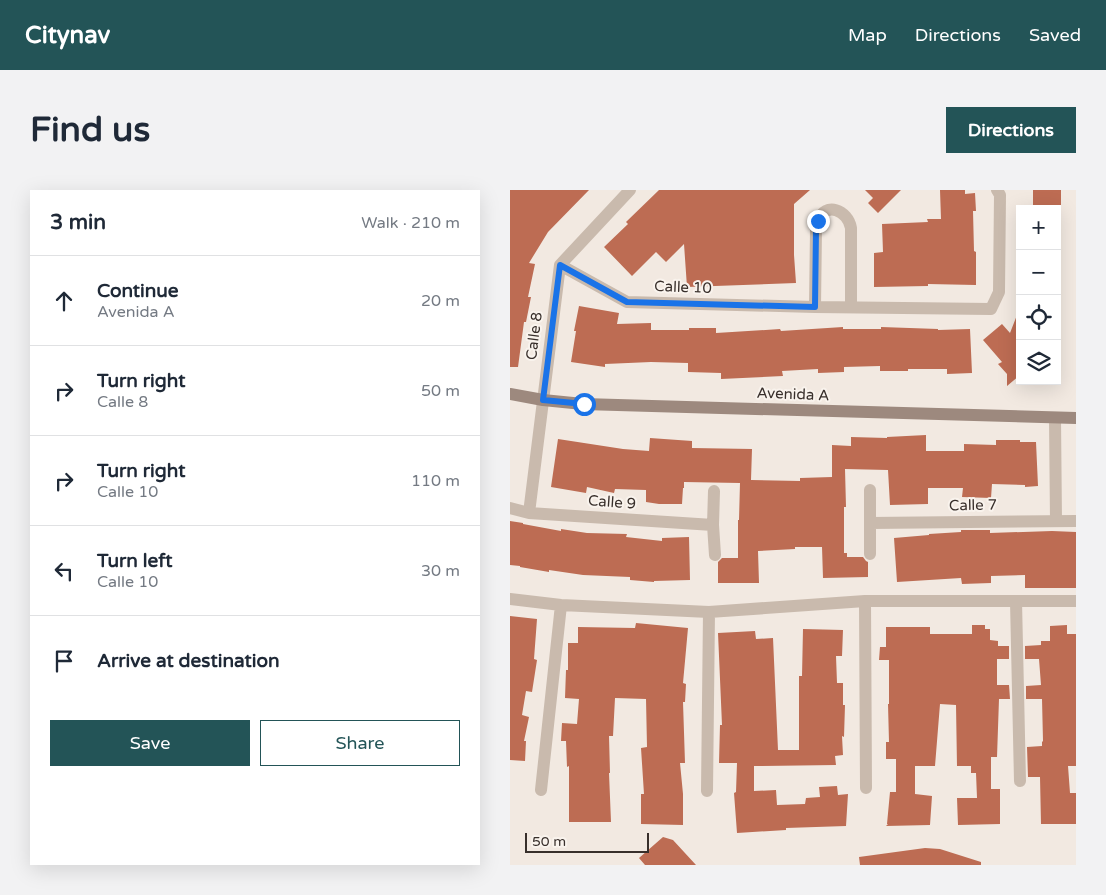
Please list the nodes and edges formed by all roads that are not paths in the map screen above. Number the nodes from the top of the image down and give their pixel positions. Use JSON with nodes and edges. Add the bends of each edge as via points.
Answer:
{"nodes":[{"id":1,"x":630,"y":190,"type":"edge"},
{"id":2,"x":997,"y":190,"type":"edge"},
{"id":3,"x":560,"y":265,"type":"junction"},
{"id":4,"x":815,"y":307,"type":"junction"},
{"id":5,"x":851,"y":307,"type":"junction"},
{"id":6,"x":510,"y":394,"type":"edge"},
{"id":7,"x":543,"y":400,"type":"junction"},
{"id":8,"x":1055,"y":418,"type":"junction"},
{"id":9,"x":1076,"y":418,"type":"edge"},
{"id":10,"x":870,"y":490,"type":"dead end"},
{"id":11,"x":714,"y":491,"type":"dead end"},
{"id":12,"x":510,"y":508,"type":"edge"},
{"id":13,"x":529,"y":513,"type":"junction"},
{"id":14,"x":1056,"y":521,"type":"junction"},
{"id":15,"x":1076,"y":521,"type":"edge"},
{"id":16,"x":870,"y":523,"type":"junction"},
{"id":17,"x":713,"y":525,"type":"junction"},
{"id":18,"x":870,"y":554,"type":"dead end"},
{"id":19,"x":715,"y":555,"type":"dead end"},
{"id":20,"x":510,"y":599,"type":"edge"},
{"id":21,"x":865,"y":601,"type":"junction"},
{"id":22,"x":1016,"y":601,"type":"junction"},
{"id":23,"x":1076,"y":601,"type":"edge"},
{"id":24,"x":561,"y":605,"type":"junction"},
{"id":25,"x":709,"y":612,"type":"junction"},
{"id":26,"x":1020,"y":781,"type":"dead end"},
{"id":27,"x":866,"y":788,"type":"dead end"},
{"id":28,"x":541,"y":790,"type":"dead end"},
{"id":29,"x":707,"y":791,"type":"dead end"}],
"edges":[{"from":1,"to":3,"type":"street"},
{"from":2,"to":5,"type":"street","name":"Calle 10","via":[[1000,195],[999,292],[991,309]]},
{"from":3,"to":4,"type":"street","name":"Calle 10","via":[[627,302]]},
{"from":3,"to":7,"type":"street","name":"Calle 8"},
{"from":4,"to":5,"type":"street","name":"Calle 10"},
{"from":4,"to":5,"type":"street","via":[[816,229],[824,212],[830,210],[845,214],[850,221]]},
{"from":6,"to":7,"type":"street","name":"Avenida A"},
{"from":7,"to":8,"type":"street","name":"Avenida A","via":[[584,404]]},
{"from":7,"to":13,"type":"street","name":"Calle 8"},
{"from":8,"to":9,"type":"street","name":"Avenida A"},
{"from":8,"to":14,"type":"street"},
{"from":10,"to":16,"type":"street"},
{"from":11,"to":17,"type":"street"},
{"from":12,"to":13,"type":"street","name":"Calle 9"},
{"from":13,"to":17,"type":"street","name":"Calle 9"},
{"from":14,"to":15,"type":"street","name":"Calle 7"},
{"from":14,"to":16,"type":"street","name":"Calle 7"},
{"from":16,"to":18,"type":"street"},
{"from":17,"to":19,"type":"street"},
{"from":20,"to":24,"type":"street"},
{"from":21,"to":22,"type":"street"},
{"from":21,"to":25,"type":"street"},
{"from":21,"to":27,"type":"street"},
{"from":22,"to":23,"type":"street"},
{"from":22,"to":26,"type":"street"},
{"from":24,"to":25,"type":"street"},
{"from":24,"to":28,"type":"street"},
{"from":25,"to":29,"type":"street"}]}
